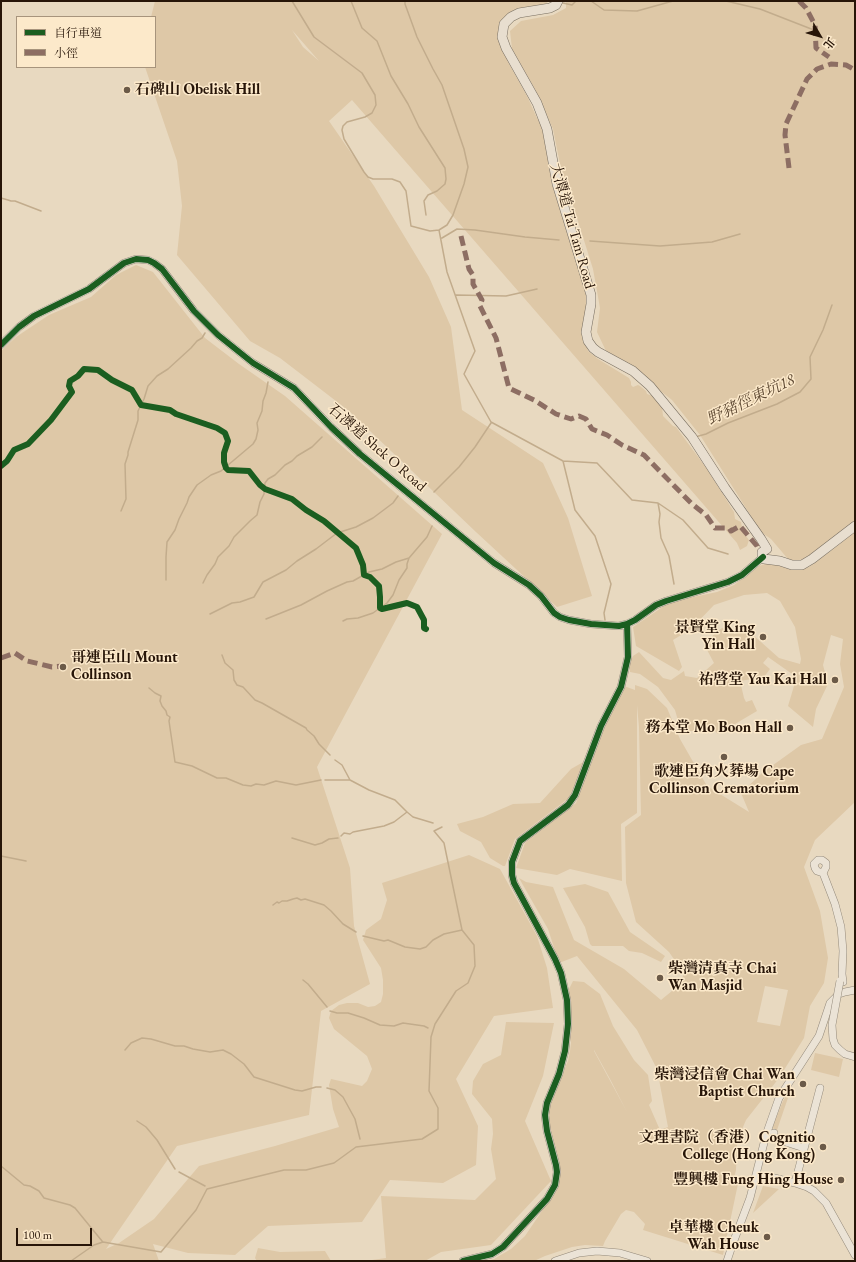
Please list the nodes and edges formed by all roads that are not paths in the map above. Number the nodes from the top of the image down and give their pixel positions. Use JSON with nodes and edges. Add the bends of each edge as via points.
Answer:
{"nodes":[{"id":1,"x":558,"y":1,"type":"edge"},
{"id":2,"x":1,"y":345,"type":"edge"},
{"id":3,"x":855,"y":526,"type":"edge"},
{"id":4,"x":767,"y":555,"type":"junction"},
{"id":5,"x":627,"y":624,"type":"junction"},
{"id":6,"x":823,"y":874,"type":"dead end"},
{"id":7,"x":842,"y":976,"type":"junction"},
{"id":8,"x":855,"y":990,"type":"edge"},
{"id":9,"x":855,"y":1053,"type":"edge"},
{"id":10,"x":855,"y":1057,"type":"edge"},
{"id":11,"x":820,"y":1088,"type":"dead end"},
{"id":12,"x":773,"y":1137,"type":"dead end"},
{"id":13,"x":804,"y":1148,"type":"junction"},
{"id":14,"x":756,"y":1176,"type":"junction"},
{"id":15,"x":795,"y":1183,"type":"junction"},
{"id":16,"x":855,"y":1254,"type":"edge"},
{"id":17,"x":464,"y":1261,"type":"edge"},
{"id":18,"x":555,"y":1261,"type":"edge"},
{"id":19,"x":647,"y":1261,"type":"edge"},
{"id":20,"x":728,"y":1261,"type":"edge"}],
"edges":[{"from":1,"to":4,"type":"main road","name":"大潭道 Tai Tam Road","via":[[550,8],[519,13],[511,17],[504,24],[502,37],[545,122],[557,184],[591,295],[586,332],[588,341],[598,352],[633,371],[650,386],[692,437],[761,539]]},
{"from":2,"to":5,"type":"street","name":"石澳道 Shek O Road","via":[[34,316],[89,289],[124,263],[138,259],[152,262],[162,269],[194,311],[214,332],[248,359],[294,388],[360,454],[494,563],[529,585],[558,616],[591,624]]},
{"from":3,"to":4,"type":"main road","name":"大潭道 Tai Tam Road","via":[[804,564],[792,565]]},
{"from":4,"to":5,"type":"street","name":"石澳道 Shek O Road","via":[[742,575],[728,582],[666,600]]},
{"from":5,"to":17,"type":"street","via":[[628,657],[623,679],[601,726],[575,795],[568,805],[520,841],[512,862],[514,883],[555,959],[567,1000],[565,1051],[545,1115],[556,1165],[555,1185],[547,1199],[503,1248],[489,1255]]},
{"from":6,"to":7,"type":"street","via":[[841,927]]},
{"from":7,"to":9,"type":"street","bridge":true,"via":[[835,1033],[843,1047]]},
{"from":7,"to":10,"type":"street","bridge":true,"via":[[832,1025],[833,1039],[840,1050]]},
{"from":8,"to":14,"type":"street","via":[[839,994],[830,1003],[819,1036],[779,1098],[766,1135]]},
{"from":11,"to":13,"type":"street"},
{"from":12,"to":13,"type":"street"},
{"from":13,"to":15,"type":"street"},
{"from":14,"to":15,"type":"street"},
{"from":14,"to":20,"type":"street"},
{"from":15,"to":16,"type":"street","via":[[811,1189],[822,1198]]},
{"from":18,"to":19,"type":"street","via":[[578,1253],[597,1251],[620,1253]]}]}
